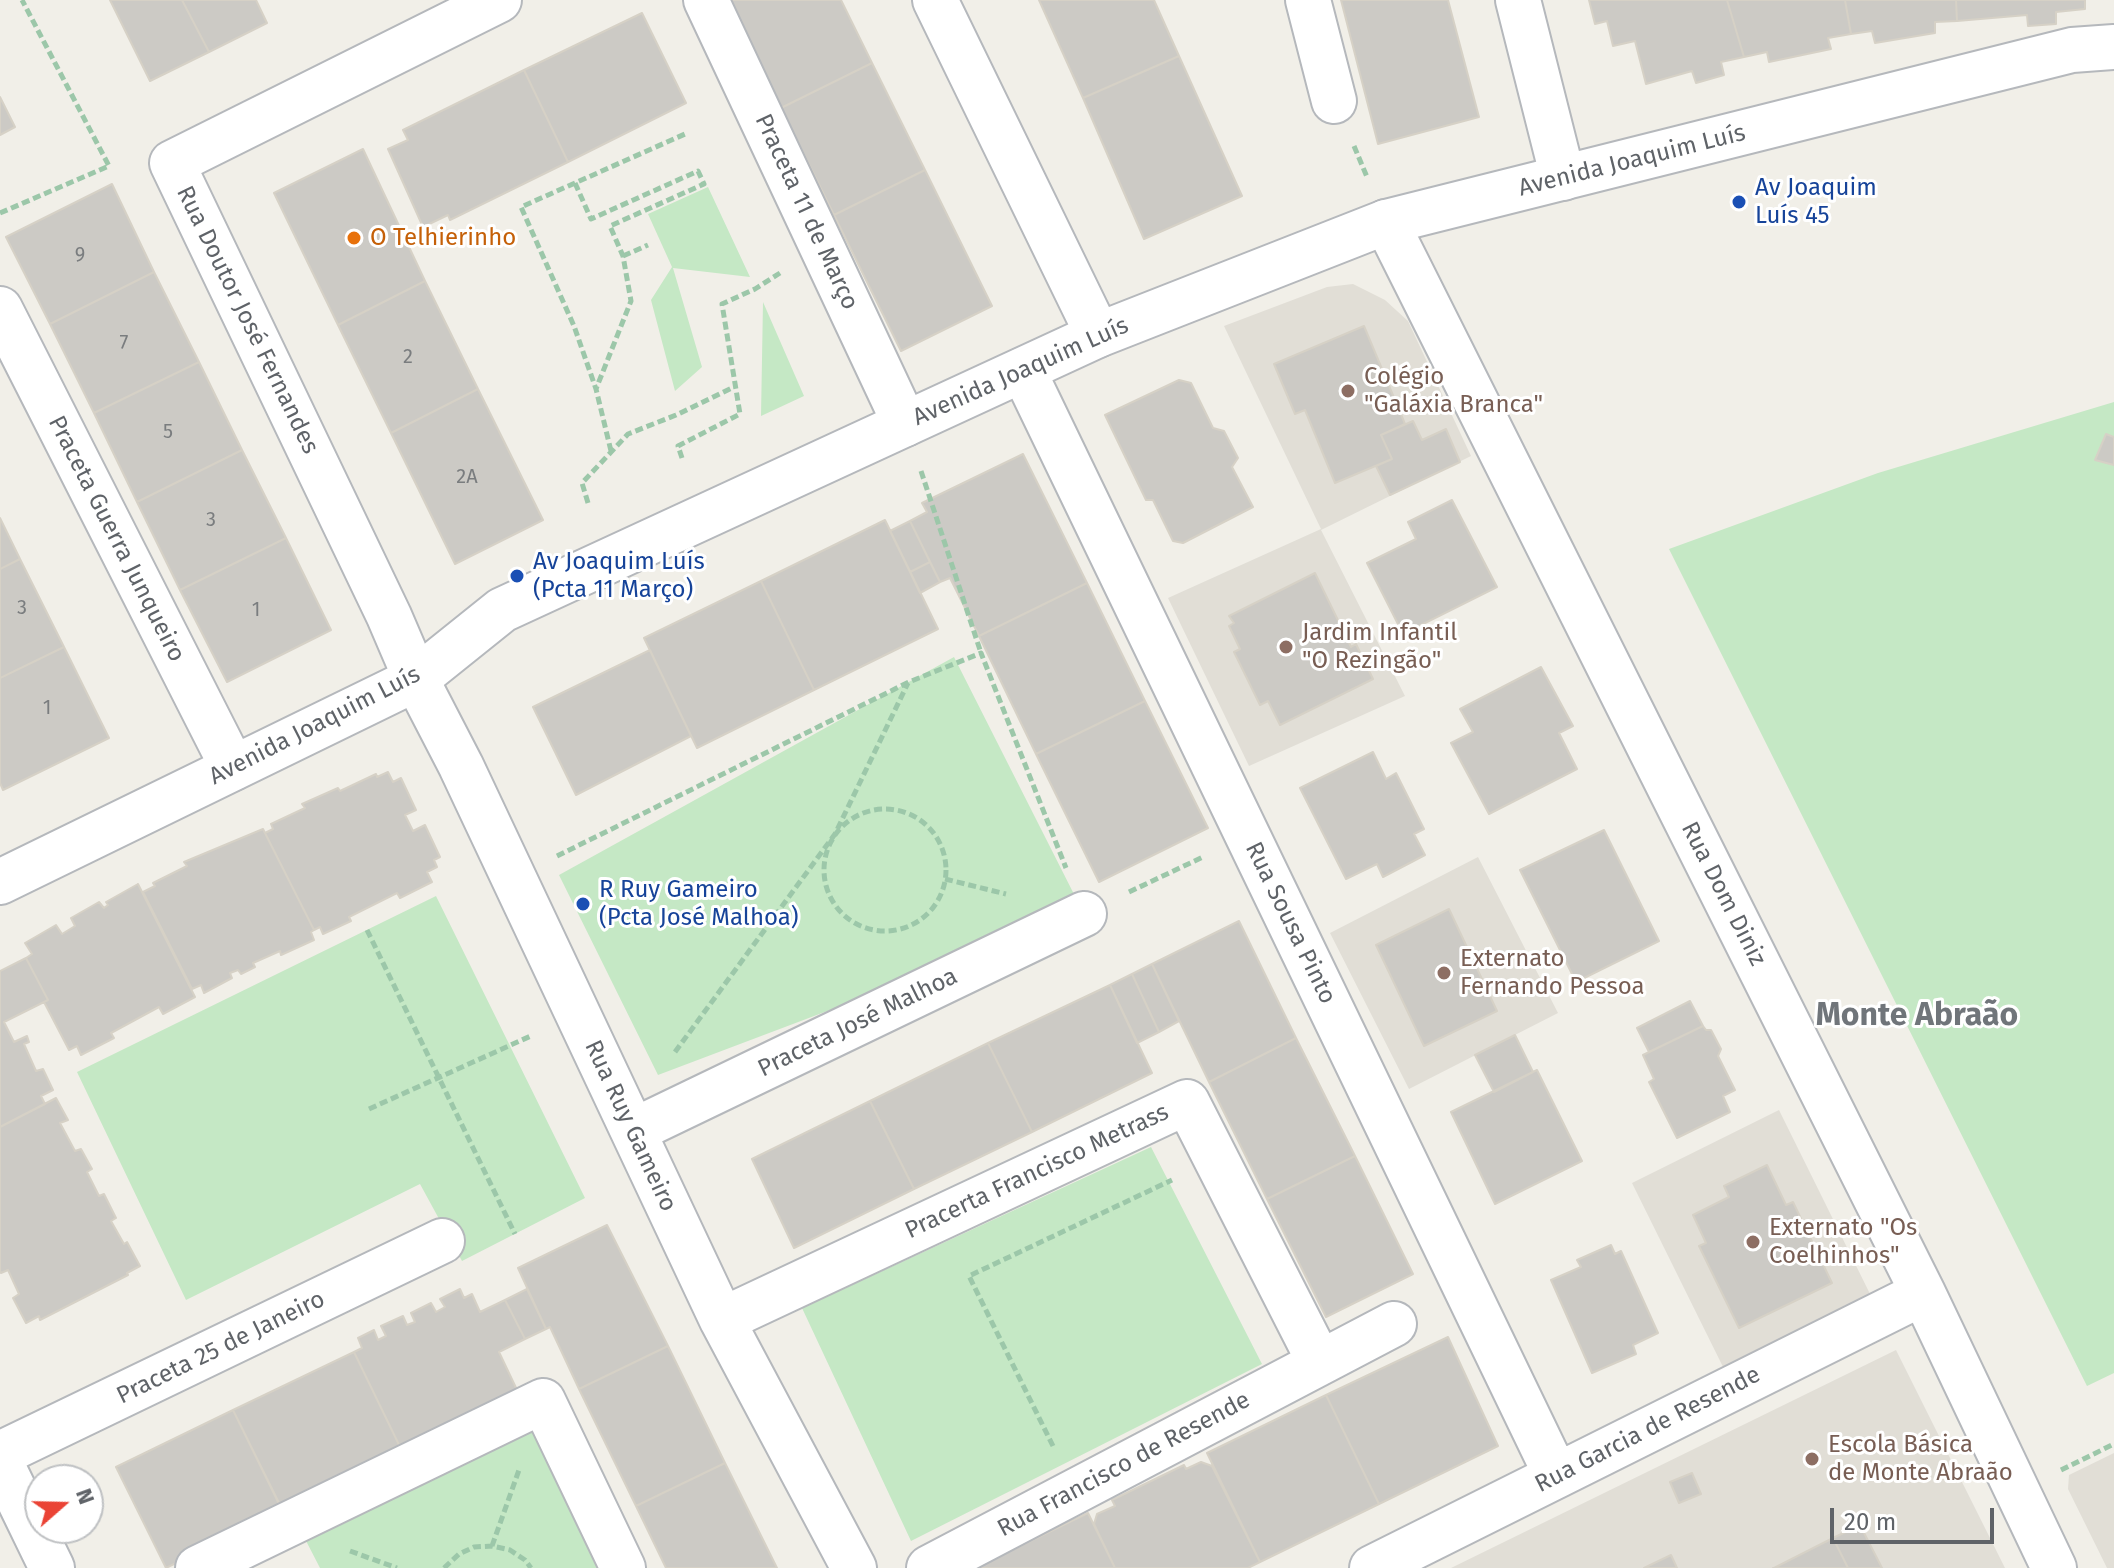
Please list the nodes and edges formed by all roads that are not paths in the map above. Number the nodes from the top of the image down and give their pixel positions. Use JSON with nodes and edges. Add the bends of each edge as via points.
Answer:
{"nodes":[{"id":1,"x":499,"y":0,"type":"edge"},
{"id":2,"x":706,"y":0,"type":"edge"},
{"id":3,"x":935,"y":0,"type":"edge"},
{"id":4,"x":1308,"y":0,"type":"edge"},
{"id":5,"x":1518,"y":0,"type":"edge"},
{"id":6,"x":2114,"y":47,"type":"edge"},
{"id":7,"x":1334,"y":101,"type":"road end"},
{"id":8,"x":1563,"y":178,"type":"junction"},
{"id":9,"x":1386,"y":222,"type":"junction"},
{"id":10,"x":0,"y":309,"type":"edge"},
{"id":11,"x":1098,"y":335,"type":"junction"},
{"id":12,"x":1023,"y":370,"type":"junction"},
{"id":13,"x":905,"y":424,"type":"junction"},
{"id":14,"x":416,"y":679,"type":"junction"},
{"id":15,"x":233,"y":768,"type":"junction"},
{"id":16,"x":3,"y":874,"type":"edge"},
{"id":17,"x":1084,"y":914,"type":"road end"},
{"id":18,"x":633,"y":1131,"type":"junction"},
{"id":19,"x":442,"y":1241,"type":"dead end"},
{"id":20,"x":1923,"y":1293,"type":"junction"},
{"id":21,"x":722,"y":1320,"type":"junction"},
{"id":22,"x":1394,"y":1324,"type":"dead end"},
{"id":23,"x":1319,"y":1361,"type":"junction"},
{"id":24,"x":0,"y":1454,"type":"edge"},
{"id":25,"x":0,"y":1461,"type":"edge"},
{"id":26,"x":1556,"y":1475,"type":"junction"},
{"id":27,"x":10,"y":1508,"type":"edge"},
{"id":28,"x":52,"y":1568,"type":"edge"},
{"id":29,"x":198,"y":1568,"type":"edge"},
{"id":30,"x":623,"y":1568,"type":"edge"},
{"id":31,"x":854,"y":1568,"type":"edge"},
{"id":32,"x":929,"y":1568,"type":"edge"},
{"id":33,"x":1372,"y":1568,"type":"edge"},
{"id":34,"x":2054,"y":1568,"type":"edge"}],
"edges":[{"from":1,"to":14,"type":"street","name":"Rua Doutor José Fernandes","via":[[172,163]]},
{"from":2,"to":13,"type":"street","name":"Praceta 11 de Março"},
{"from":3,"to":11,"type":"street"},
{"from":4,"to":7,"type":"street"},
{"from":5,"to":8,"type":"street"},
{"from":6,"to":8,"type":"street","name":"Avenida Joaquim Luís","via":[[2072,50]]},
{"from":8,"to":9,"type":"street","name":"Avenida Joaquim Luís"},
{"from":9,"to":11,"type":"street","name":"Avenida Joaquim Luís"},
{"from":9,"to":20,"type":"street","name":"Rua Dom Diniz"},
{"from":10,"to":15,"type":"street","name":"Praceta Guerra Junqueiro"},
{"from":11,"to":12,"type":"street","name":"Avenida Joaquim Luís"},
{"from":12,"to":13,"type":"street","name":"Avenida Joaquim Luís"},
{"from":12,"to":26,"type":"street","name":"Rua Sousa Pinto"},
{"from":13,"to":14,"type":"street","name":"Avenida Joaquim Luís","via":[[502,610]]},
{"from":14,"to":15,"type":"street","name":"Avenida Joaquim Luís"},
{"from":14,"to":18,"type":"street","name":"Rua Ruy Gameiro"},
{"from":15,"to":16,"type":"street","name":"Avenida Joaquim Luís"},
{"from":17,"to":18,"type":"street","name":"Praceta José Malhoa"},
{"from":18,"to":21,"type":"street","name":"Rua Ruy Gameiro"},
{"from":19,"to":24,"type":"street","name":"Praceta 25 de Janeiro"},
{"from":20,"to":26,"type":"street","name":"Rua Garcia de Resende"},
{"from":20,"to":34,"type":"street","name":"Rua Dom Diniz"},
{"from":21,"to":23,"type":"street","name":"Pracerta Francisco Metrass","via":[[1187,1102]]},
{"from":21,"to":31,"type":"street","name":"Rua Ruy Gameiro"},
{"from":22,"to":23,"type":"street"},
{"from":23,"to":32,"type":"street","name":"Rua Francisco de Resende"},
{"from":25,"to":27,"type":"street"},
{"from":26,"to":33,"type":"street","name":"Rua Garcia de Resende"},
{"from":27,"to":28,"type":"street"},
{"from":29,"to":30,"type":"street","via":[[543,1401]]}]}
